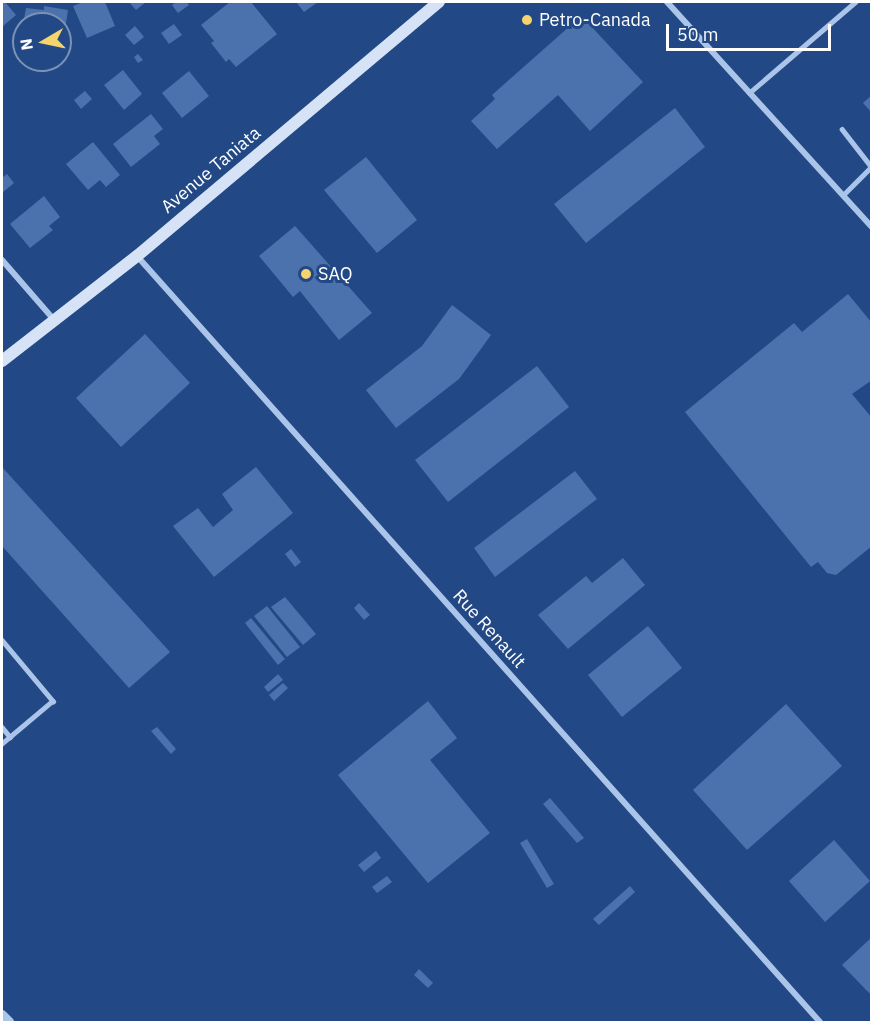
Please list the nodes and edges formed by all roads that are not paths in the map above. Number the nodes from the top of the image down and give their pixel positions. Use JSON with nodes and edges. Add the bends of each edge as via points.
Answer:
{"nodes":[{"id":1,"x":440,"y":2,"type":"edge"},
{"id":2,"x":667,"y":2,"type":"edge"},
{"id":3,"x":855,"y":2,"type":"edge"},
{"id":4,"x":749,"y":93,"type":"junction"},
{"id":5,"x":842,"y":129,"type":"dead end"},
{"id":6,"x":871,"y":165,"type":"edge"},
{"id":7,"x":843,"y":195,"type":"junction"},
{"id":8,"x":872,"y":227,"type":"edge"},
{"id":9,"x":136,"y":256,"type":"junction"},
{"id":10,"x":2,"y":260,"type":"edge"},
{"id":11,"x":55,"y":321,"type":"junction"},
{"id":12,"x":2,"y":361,"type":"edge"},
{"id":13,"x":2,"y":640,"type":"edge"},
{"id":14,"x":2,"y":727,"type":"edge"},
{"id":15,"x":10,"y":737,"type":"junction"},
{"id":16,"x":2,"y":744,"type":"edge"},
{"id":17,"x":2,"y":1015,"type":"edge"},
{"id":18,"x":9,"y":1023,"type":"edge"},
{"id":19,"x":820,"y":1023,"type":"edge"}],
"edges":[{"from":1,"to":9,"type":"main road","name":"Avenue Taniata"},
{"from":2,"to":4,"type":"street"},
{"from":3,"to":4,"type":"lane"},
{"from":4,"to":7,"type":"street"},
{"from":5,"to":6,"type":"lane"},
{"from":6,"to":7,"type":"lane"},
{"from":7,"to":8,"type":"street"},
{"from":9,"to":11,"type":"main road","name":"Avenue Taniata"},
{"from":9,"to":19,"type":"street","name":"Rue Renault"},
{"from":10,"to":11,"type":"street"},
{"from":11,"to":12,"type":"main road","name":"Avenue Taniata"},
{"from":13,"to":15,"type":"lane","via":[[53,701]]},
{"from":14,"to":15,"type":"lane"},
{"from":15,"to":16,"type":"lane"},
{"from":17,"to":18,"type":"street"}]}
